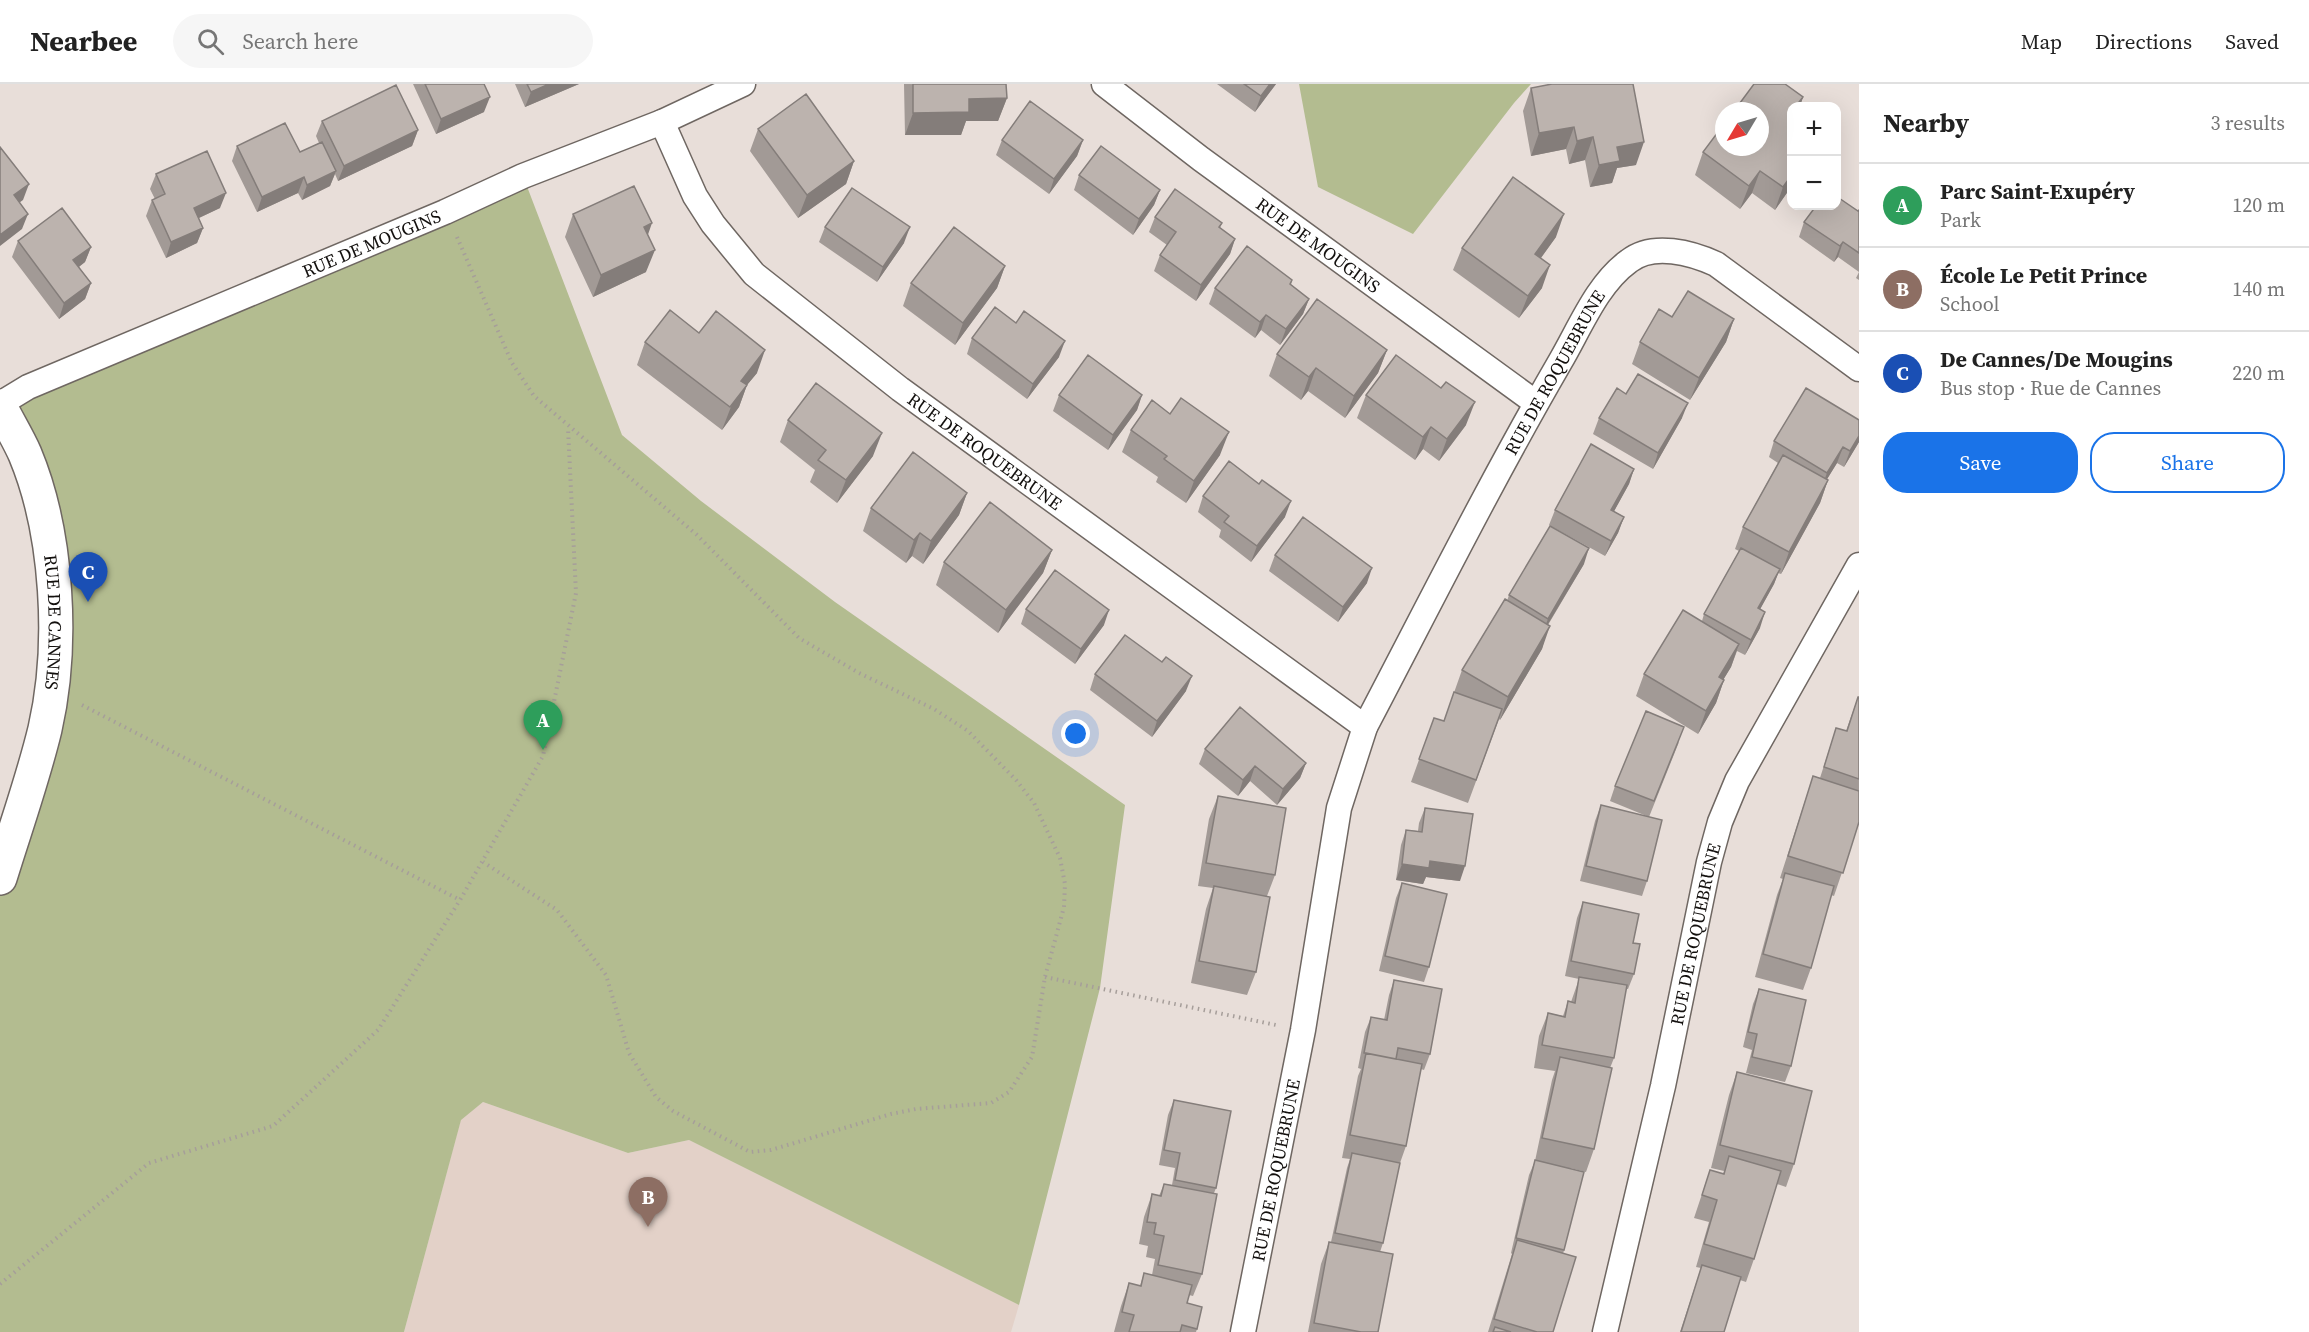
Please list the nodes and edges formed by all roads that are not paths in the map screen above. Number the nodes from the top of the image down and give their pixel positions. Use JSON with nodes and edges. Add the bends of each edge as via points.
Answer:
{"nodes":[{"id":1,"x":743,"y":84,"type":"edge"},
{"id":2,"x":1104,"y":84,"type":"edge"},
{"id":3,"x":663,"y":122,"type":"junction"},
{"id":4,"x":1859,"y":369,"type":"edge"},
{"id":5,"x":1536,"y":403,"type":"junction"},
{"id":6,"x":0,"y":405,"type":"edge"},
{"id":7,"x":1859,"y":564,"type":"edge"},
{"id":8,"x":1365,"y":727,"type":"junction"},
{"id":9,"x":0,"y":878,"type":"edge"},
{"id":10,"x":1244,"y":1332,"type":"edge"},
{"id":11,"x":1605,"y":1332,"type":"edge"}],
"edges":[{"from":1,"to":3,"type":"street","name":"RUE DE MOUGINS"},
{"from":2,"to":5,"type":"street","name":"RUE DE MOUGINS"},
{"from":3,"to":6,"type":"street","name":"RUE DE MOUGINS","via":[[524,176],[28,387]]},
{"from":3,"to":8,"type":"street","name":"RUE DE ROQUEBRUNE","via":[[695,196],[753,274],[900,389]]},
{"from":4,"to":5,"type":"street","name":"RUE DE ROQUEBRUNE","via":[[1716,264],[1674,251],[1652,253],[1631,259],[1604,286]]},
{"from":5,"to":8,"type":"street","name":"RUE DE ROQUEBRUNE"},
{"from":6,"to":9,"type":"street","name":"RUE DE CANNES","via":[[25,454],[39,494],[51,567],[55,650],[45,728]]},
{"from":7,"to":11,"type":"street","name":"RUE DE ROQUEBRUNE","via":[[1737,781],[1720,822]]},
{"from":8,"to":10,"type":"street","name":"RUE DE ROQUEBRUNE","via":[[1339,808],[1303,1030]]}]}
